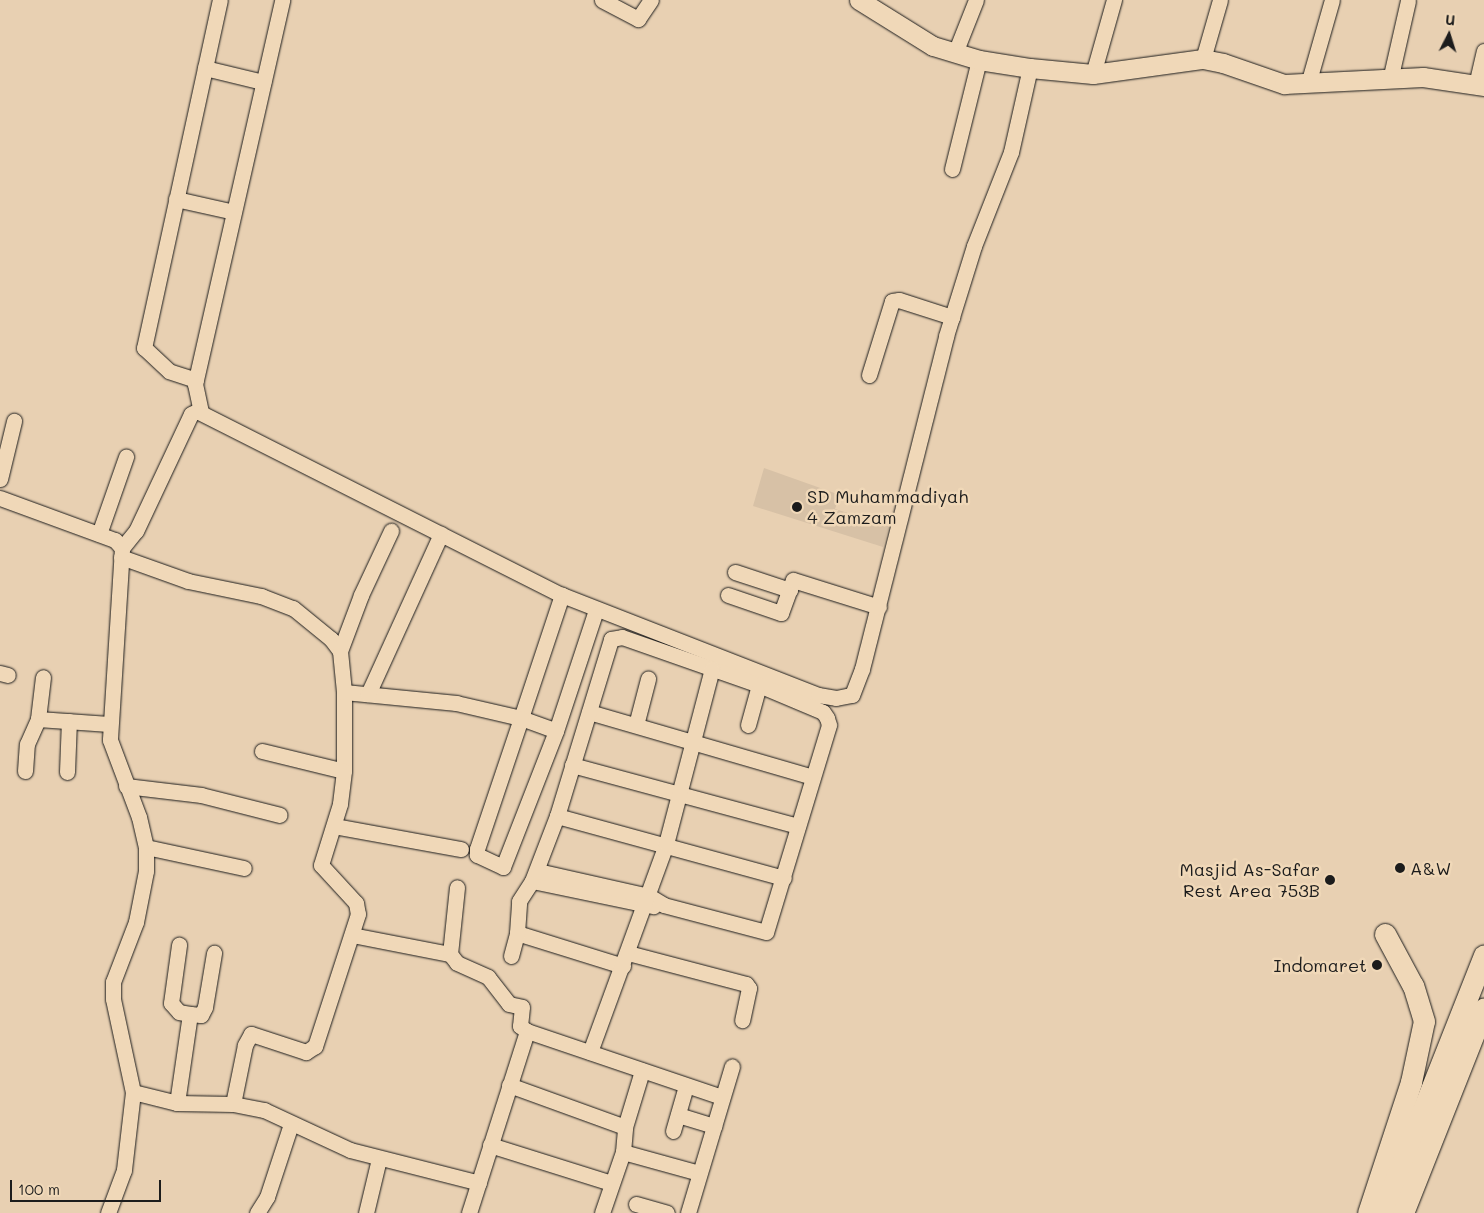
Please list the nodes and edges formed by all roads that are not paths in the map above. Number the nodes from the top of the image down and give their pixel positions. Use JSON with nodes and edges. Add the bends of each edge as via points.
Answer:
{"nodes":[{"id":1,"x":220,"y":0,"type":"edge"},
{"id":2,"x":282,"y":0,"type":"edge"},
{"id":3,"x":602,"y":0,"type":"edge"},
{"id":4,"x":651,"y":0,"type":"edge"},
{"id":5,"x":858,"y":0,"type":"edge"},
{"id":6,"x":976,"y":0,"type":"edge"},
{"id":7,"x":1114,"y":0,"type":"edge"},
{"id":8,"x":1220,"y":0,"type":"edge"},
{"id":9,"x":1332,"y":0,"type":"edge"},
{"id":10,"x":1408,"y":1,"type":"edge"},
{"id":11,"x":1484,"y":51,"type":"edge"},
{"id":12,"x":955,"y":53,"type":"junction"},
{"id":13,"x":1203,"y":59,"type":"junction"},
{"id":14,"x":979,"y":60,"type":"junction"},
{"id":15,"x":205,"y":68,"type":"junction"},
{"id":16,"x":1093,"y":74,"type":"junction"},
{"id":17,"x":1029,"y":75,"type":"junction"},
{"id":18,"x":1390,"y":80,"type":"junction"},
{"id":19,"x":263,"y":82,"type":"junction"},
{"id":20,"x":1308,"y":84,"type":"junction"},
{"id":21,"x":1480,"y":85,"type":"edge"},
{"id":22,"x":952,"y":169,"type":"dead end"},
{"id":23,"x":176,"y":199,"type":"junction"},
{"id":24,"x":234,"y":212,"type":"junction"},
{"id":25,"x":952,"y":317,"type":"junction"},
{"id":26,"x":869,"y":375,"type":"dead end"},
{"id":27,"x":196,"y":380,"type":"junction"},
{"id":28,"x":201,"y":412,"type":"junction"},
{"id":29,"x":14,"y":421,"type":"dead end"},
{"id":30,"x":126,"y":457,"type":"dead end"},
{"id":31,"x":0,"y":479,"type":"edge"},
{"id":32,"x":0,"y":498,"type":"edge"},
{"id":33,"x":391,"y":531,"type":"dead end"},
{"id":34,"x":99,"y":534,"type":"junction"},
{"id":35,"x":441,"y":534,"type":"junction"},
{"id":36,"x":122,"y":553,"type":"junction"},
{"id":37,"x":790,"y":590,"type":"junction"},
{"id":38,"x":560,"y":602,"type":"junction"},
{"id":39,"x":879,"y":607,"type":"junction"},
{"id":40,"x":596,"y":610,"type":"junction"},
{"id":41,"x":340,"y":652,"type":"junction"},
{"id":42,"x":712,"y":668,"type":"junction"},
{"id":43,"x":43,"y":677,"type":"dead end"},
{"id":44,"x":648,"y":679,"type":"dead end"},
{"id":45,"x":759,"y":685,"type":"junction"},
{"id":46,"x":344,"y":692,"type":"junction"},
{"id":47,"x":368,"y":694,"type":"junction"},
{"id":48,"x":589,"y":712,"type":"junction"},
{"id":49,"x":514,"y":717,"type":"junction"},
{"id":50,"x":38,"y":719,"type":"junction"},
{"id":51,"x":69,"y":721,"type":"junction"},
{"id":52,"x":109,"y":724,"type":"junction"},
{"id":53,"x":636,"y":725,"type":"junction"},
{"id":54,"x":748,"y":725,"type":"dead end"},
{"id":55,"x":556,"y":731,"type":"junction"},
{"id":56,"x":694,"y":743,"type":"junction"},
{"id":57,"x":262,"y":752,"type":"dead end"},
{"id":58,"x":572,"y":765,"type":"junction"},
{"id":59,"x":25,"y":771,"type":"dead end"},
{"id":60,"x":344,"y":771,"type":"junction"},
{"id":61,"x":66,"y":772,"type":"dead end"},
{"id":62,"x":813,"y":777,"type":"junction"},
{"id":63,"x":126,"y":786,"type":"junction"},
{"id":64,"x":680,"y":794,"type":"junction"},
{"id":65,"x":280,"y":815,"type":"dead end"},
{"id":66,"x":557,"y":816,"type":"junction"},
{"id":67,"x":334,"y":826,"type":"junction"},
{"id":68,"x":798,"y":826,"type":"junction"},
{"id":69,"x":666,"y":844,"type":"junction"},
{"id":70,"x":146,"y":847,"type":"junction"},
{"id":71,"x":461,"y":849,"type":"dead end"},
{"id":72,"x":244,"y":868,"type":"dead end"},
{"id":73,"x":534,"y":876,"type":"junction"},
{"id":74,"x":784,"y":878,"type":"junction"},
{"id":75,"x":457,"y":886,"type":"dead end"},
{"id":76,"x":647,"y":901,"type":"junction"},
{"id":77,"x":517,"y":933,"type":"junction"},
{"id":78,"x":1385,"y":934,"type":"dead end"},
{"id":79,"x":352,"y":935,"type":"junction"},
{"id":80,"x":179,"y":945,"type":"dead end"},
{"id":81,"x":214,"y":953,"type":"dead end"},
{"id":82,"x":450,"y":954,"type":"junction"},
{"id":83,"x":510,"y":956,"type":"dead end"},
{"id":84,"x":1484,"y":956,"type":"edge"},
{"id":85,"x":626,"y":960,"type":"junction"},
{"id":86,"x":1484,"y":1008,"type":"edge"},
{"id":87,"x":190,"y":1014,"type":"junction"},
{"id":88,"x":742,"y":1020,"type":"dead end"},
{"id":89,"x":524,"y":1028,"type":"junction"},
{"id":90,"x":590,"y":1052,"type":"junction"},
{"id":91,"x":732,"y":1066,"type":"dead end"},
{"id":92,"x":642,"y":1071,"type":"junction"},
{"id":93,"x":509,"y":1085,"type":"junction"},
{"id":94,"x":686,"y":1086,"type":"junction"},
{"id":95,"x":133,"y":1092,"type":"junction"},
{"id":96,"x":722,"y":1097,"type":"junction"},
{"id":97,"x":177,"y":1103,"type":"junction"},
{"id":98,"x":233,"y":1104,"type":"junction"},
{"id":99,"x":678,"y":1114,"type":"junction"},
{"id":100,"x":291,"y":1124,"type":"junction"},
{"id":101,"x":714,"y":1126,"type":"junction"},
{"id":102,"x":625,"y":1127,"type":"junction"},
{"id":103,"x":673,"y":1131,"type":"dead end"},
{"id":104,"x":490,"y":1145,"type":"junction"},
{"id":105,"x":623,"y":1152,"type":"junction"},
{"id":106,"x":379,"y":1159,"type":"junction"},
{"id":107,"x":699,"y":1173,"type":"junction"},
{"id":108,"x":479,"y":1183,"type":"junction"},
{"id":109,"x":611,"y":1183,"type":"junction"},
{"id":110,"x":636,"y":1204,"type":"dead end"},
{"id":111,"x":472,"y":1212,"type":"edge"},
{"id":112,"x":108,"y":1213,"type":"edge"},
{"id":113,"x":257,"y":1213,"type":"edge"},
{"id":114,"x":366,"y":1213,"type":"edge"},
{"id":115,"x":602,"y":1213,"type":"edge"},
{"id":116,"x":667,"y":1213,"type":"edge"},
{"id":117,"x":688,"y":1213,"type":"edge"},
{"id":118,"x":1368,"y":1213,"type":"edge"},
{"id":119,"x":1382,"y":1213,"type":"edge"},
{"id":120,"x":1403,"y":1213,"type":"edge"}],
"edges":[{"from":1,"to":15,"type":"street"},
{"from":2,"to":19,"type":"street"},
{"from":3,"to":4,"type":"street","via":[[638,20]]},
{"from":5,"to":12,"type":"main road","via":[[910,34]]},
{"from":6,"to":12,"type":"street"},
{"from":7,"to":16,"type":"street"},
{"from":8,"to":13,"type":"street"},
{"from":9,"to":20,"type":"street"},
{"from":10,"to":18,"type":"street"},
{"from":11,"to":21,"type":"street"},
{"from":12,"to":14,"type":"main road"},
{"from":13,"to":16,"type":"main road"},
{"from":13,"to":20,"type":"main road","via":[[1223,62],[1275,82]]},
{"from":14,"to":17,"type":"main road"},
{"from":14,"to":22,"type":"street"},
{"from":15,"to":19,"type":"street"},
{"from":15,"to":23,"type":"street"},
{"from":16,"to":17,"type":"main road"},
{"from":17,"to":25,"type":"street","via":[[1011,152],[974,246]]},
{"from":18,"to":20,"type":"main road"},
{"from":18,"to":21,"type":"main road","via":[[1423,77]]},
{"from":19,"to":24,"type":"street"},
{"from":23,"to":24,"type":"street"},
{"from":23,"to":27,"type":"street","via":[[144,348],[168,371]]},
{"from":24,"to":27,"type":"street"},
{"from":25,"to":26,"type":"street","via":[[892,300]]},
{"from":25,"to":39,"type":"street"},
{"from":27,"to":28,"type":"street"},
{"from":28,"to":35,"type":"street"},
{"from":28,"to":36,"type":"street","via":[[191,414],[136,531]]},
{"from":29,"to":31,"type":"street"},
{"from":30,"to":34,"type":"street"},
{"from":32,"to":34,"type":"street"},
{"from":33,"to":41,"type":"street","via":[[361,595]]},
{"from":34,"to":36,"type":"street","via":[[115,540]]},
{"from":35,"to":38,"type":"street"},
{"from":35,"to":47,"type":"street"},
{"from":36,"to":41,"type":"street","via":[[188,582],[261,596],[293,608],[331,639]]},
{"from":36,"to":52,"type":"street"},
{"from":37,"to":37,"type":"street","via":[[741,574],[733,597],[781,613]]},
{"from":37,"to":39,"type":"street","via":[[794,580]]},
{"from":38,"to":40,"type":"street"},
{"from":38,"to":49,"type":"street"},
{"from":39,"to":40,"type":"street","via":[[857,687],[852,695],[836,698],[763,675]]},
{"from":40,"to":55,"type":"street"},
{"from":41,"to":46,"type":"street"},
{"from":42,"to":45,"type":"street"},
{"from":42,"to":48,"type":"street","via":[[616,637],[611,639]]},
{"from":42,"to":56,"type":"street"},
{"from":43,"to":50,"type":"street"},
{"from":44,"to":53,"type":"street"},
{"from":45,"to":54,"type":"street"},
{"from":45,"to":62,"type":"street","via":[[823,712],[827,718],[828,725]]},
{"from":46,"to":47,"type":"street"},
{"from":46,"to":60,"type":"street"},
{"from":47,"to":49,"type":"street","via":[[456,703]]},
{"from":48,"to":53,"type":"street"},
{"from":48,"to":58,"type":"street"},
{"from":49,"to":55,"type":"street"},
{"from":49,"to":55,"type":"street","via":[[477,849],[477,855],[503,867]]},
{"from":50,"to":51,"type":"street"},
{"from":50,"to":59,"type":"street","via":[[27,744]]},
{"from":51,"to":52,"type":"street"},
{"from":51,"to":61,"type":"street"},
{"from":52,"to":63,"type":"street","via":[[111,751]]},
{"from":53,"to":56,"type":"street"},
{"from":56,"to":62,"type":"street"},
{"from":56,"to":64,"type":"street"},
{"from":57,"to":60,"type":"street"},
{"from":58,"to":64,"type":"street"},
{"from":58,"to":66,"type":"street"},
{"from":60,"to":67,"type":"street"},
{"from":62,"to":68,"type":"street"},
{"from":63,"to":65,"type":"street","via":[[201,795]]},
{"from":63,"to":70,"type":"street"},
{"from":64,"to":68,"type":"street"},
{"from":64,"to":69,"type":"street"},
{"from":66,"to":69,"type":"street"},
{"from":66,"to":73,"type":"street"},
{"from":67,"to":71,"type":"street"},
{"from":67,"to":79,"type":"street","via":[[321,865],[359,908]]},
{"from":68,"to":74,"type":"street"},
{"from":69,"to":74,"type":"street"},
{"from":69,"to":76,"type":"street"},
{"from":70,"to":72,"type":"street"},
{"from":70,"to":95,"type":"street","via":[[142,900],[112,991]]},
{"from":73,"to":76,"type":"street"},
{"from":73,"to":77,"type":"street","via":[[519,901]]},
{"from":74,"to":76,"type":"street","via":[[766,932]]},
{"from":75,"to":82,"type":"street"},
{"from":76,"to":85,"type":"street"},
{"from":77,"to":83,"type":"street"},
{"from":77,"to":85,"type":"street"},
{"from":78,"to":118,"type":"highway","via":[[1410,978],[1424,1021],[1412,1082]]},
{"from":79,"to":82,"type":"street"},
{"from":79,"to":98,"type":"street","via":[[314,1046],[306,1052],[251,1034],[245,1045]]},
{"from":80,"to":87,"type":"street","via":[[171,1003],[180,1012]]},
{"from":81,"to":87,"type":"street","via":[[205,1007],[201,1015]]},
{"from":82,"to":89,"type":"street","via":[[457,963],[488,977],[523,1012]]},
{"from":84,"to":119,"type":"highway"},
{"from":85,"to":88,"type":"street","via":[[746,984],[749,988]]},
{"from":85,"to":90,"type":"street"},
{"from":86,"to":120,"type":"highway"},
{"from":87,"to":97,"type":"street"},
{"from":89,"to":90,"type":"street"},
{"from":89,"to":93,"type":"street"},
{"from":90,"to":92,"type":"street"},
{"from":91,"to":96,"type":"street"},
{"from":92,"to":94,"type":"street"},
{"from":92,"to":102,"type":"street"},
{"from":93,"to":102,"type":"street"},
{"from":93,"to":104,"type":"street"},
{"from":94,"to":96,"type":"street"},
{"from":94,"to":99,"type":"street"},
{"from":95,"to":97,"type":"street"},
{"from":95,"to":112,"type":"street","via":[[124,1170]]},
{"from":96,"to":101,"type":"street"},
{"from":97,"to":98,"type":"street"},
{"from":98,"to":100,"type":"street","via":[[264,1110]]},
{"from":99,"to":101,"type":"street"},
{"from":99,"to":103,"type":"street"},
{"from":100,"to":106,"type":"street","via":[[334,1144]]},
{"from":100,"to":113,"type":"street","via":[[267,1197]]},
{"from":101,"to":107,"type":"street"},
{"from":102,"to":105,"type":"street"},
{"from":104,"to":108,"type":"street"},
{"from":104,"to":109,"type":"street"},
{"from":105,"to":107,"type":"street"},
{"from":105,"to":109,"type":"street"},
{"from":106,"to":108,"type":"street"},
{"from":106,"to":114,"type":"street"},
{"from":107,"to":117,"type":"street"},
{"from":108,"to":111,"type":"street"},
{"from":109,"to":115,"type":"street"},
{"from":110,"to":116,"type":"street"}]}
